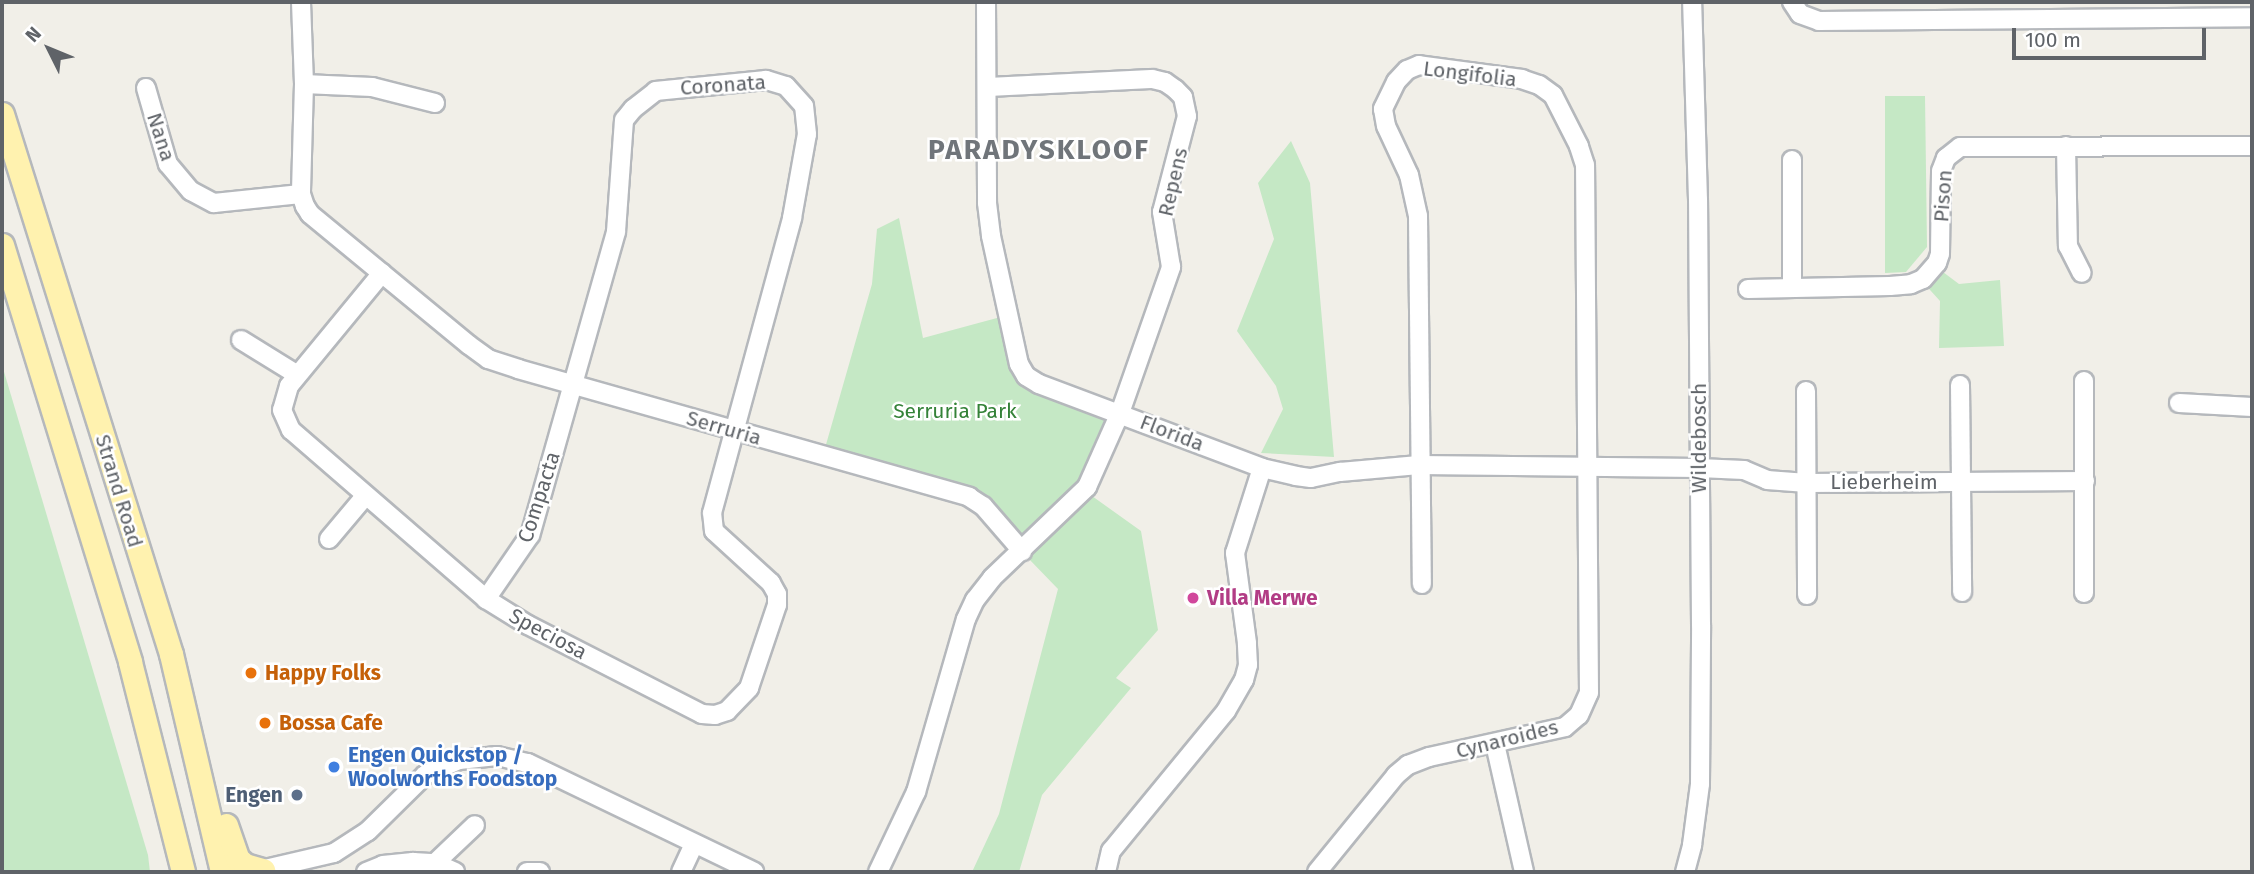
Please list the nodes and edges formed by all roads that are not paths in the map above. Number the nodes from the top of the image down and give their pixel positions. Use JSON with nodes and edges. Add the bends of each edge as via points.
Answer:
{"nodes":[{"id":1,"x":301,"y":2,"type":"edge"},
{"id":2,"x":986,"y":2,"type":"edge"},
{"id":3,"x":1692,"y":2,"type":"edge"},
{"id":4,"x":1793,"y":2,"type":"edge"},
{"id":5,"x":2203,"y":9,"type":"edge"},
{"id":6,"x":1948,"y":10,"type":"edge"},
{"id":7,"x":2252,"y":17,"type":"edge"},
{"id":8,"x":304,"y":84,"type":"junction"},
{"id":9,"x":146,"y":88,"type":"dead end"},
{"id":10,"x":987,"y":88,"type":"junction"},
{"id":11,"x":435,"y":103,"type":"dead end"},
{"id":12,"x":2,"y":114,"type":"edge"},
{"id":13,"x":2066,"y":146,"type":"junction"},
{"id":14,"x":2252,"y":146,"type":"edge"},
{"id":15,"x":1792,"y":160,"type":"dead end"},
{"id":16,"x":301,"y":194,"type":"junction"},
{"id":17,"x":2,"y":245,"type":"edge"},
{"id":18,"x":382,"y":273,"type":"junction"},
{"id":19,"x":2082,"y":273,"type":"dead end"},
{"id":20,"x":1792,"y":286,"type":"junction"},
{"id":21,"x":1748,"y":289,"type":"dead end"},
{"id":22,"x":241,"y":340,"type":"dead end"},
{"id":23,"x":296,"y":374,"type":"junction"},
{"id":24,"x":2084,"y":381,"type":"dead end"},
{"id":25,"x":572,"y":385,"type":"junction"},
{"id":26,"x":1959,"y":385,"type":"dead end"},
{"id":27,"x":1806,"y":391,"type":"dead end"},
{"id":28,"x":2179,"y":403,"type":"dead end"},
{"id":29,"x":2252,"y":407,"type":"edge"},
{"id":30,"x":1120,"y":413,"type":"junction"},
{"id":31,"x":736,"y":431,"type":"junction"},
{"id":32,"x":1419,"y":465,"type":"junction"},
{"id":33,"x":1262,"y":468,"type":"junction"},
{"id":34,"x":1587,"y":468,"type":"junction"},
{"id":35,"x":1699,"y":468,"type":"junction"},
{"id":36,"x":2085,"y":481,"type":"junction"},
{"id":37,"x":1962,"y":482,"type":"junction"},
{"id":38,"x":1807,"y":483,"type":"junction"},
{"id":39,"x":366,"y":495,"type":"junction"},
{"id":40,"x":329,"y":539,"type":"dead end"},
{"id":41,"x":1022,"y":551,"type":"junction"},
{"id":42,"x":1422,"y":584,"type":"dead end"},
{"id":43,"x":1962,"y":592,"type":"dead end"},
{"id":44,"x":2084,"y":593,"type":"dead end"},
{"id":45,"x":1807,"y":595,"type":"dead end"},
{"id":46,"x":486,"y":599,"type":"junction"},
{"id":47,"x":1495,"y":744,"type":"junction"},
{"id":48,"x":193,"y":746,"type":"junction"},
{"id":49,"x":475,"y":825,"type":"dead end"},
{"id":50,"x":694,"y":844,"type":"junction"},
{"id":51,"x":435,"y":863,"type":"junction"},
{"id":52,"x":314,"y":866,"type":"edge"},
{"id":53,"x":267,"y":870,"type":"edge"},
{"id":54,"x":183,"y":872,"type":"edge"},
{"id":55,"x":222,"y":872,"type":"edge"},
{"id":56,"x":366,"y":872,"type":"edge"},
{"id":57,"x":455,"y":872,"type":"edge"},
{"id":58,"x":527,"y":872,"type":"edge"},
{"id":59,"x":540,"y":872,"type":"edge"},
{"id":60,"x":681,"y":872,"type":"edge"},
{"id":61,"x":754,"y":872,"type":"edge"},
{"id":62,"x":878,"y":872,"type":"edge"},
{"id":63,"x":1106,"y":872,"type":"edge"},
{"id":64,"x":1317,"y":872,"type":"edge"},
{"id":65,"x":1524,"y":872,"type":"edge"},
{"id":66,"x":1685,"y":872,"type":"edge"}],
"edges":[{"from":1,"to":8,"type":"street"},
{"from":2,"to":10,"type":"street","name":"Florida"},
{"from":3,"to":35,"type":"street","name":"Wildebosch"},
{"from":4,"to":6,"type":"street","via":[[1800,14],[1819,21]]},
{"from":5,"to":6,"type":"street"},
{"from":5,"to":7,"type":"street"},
{"from":8,"to":11,"type":"street","via":[[372,87]]},
{"from":8,"to":16,"type":"street"},
{"from":9,"to":16,"type":"street","name":"Nana","via":[[168,164],[191,191],[214,203]]},
{"from":10,"to":30,"type":"street","name":"Florida","via":[[987,203],[1019,364],[1026,376],[1039,384]]},
{"from":10,"to":30,"type":"street","name":"Repens","via":[[1152,79],[1175,89],[1187,107],[1162,212],[1171,267]]},
{"from":12,"to":48,"type":"main road","name":"Strand Road","via":[[171,654]]},
{"from":13,"to":14,"type":"street","name":"Pison"},
{"from":13,"to":19,"type":"street","via":[[2068,247]]},
{"from":13,"to":20,"type":"street","name":"Pison","via":[[1961,147],[1946,158],[1941,171],[1940,254],[1923,279],[1890,286]]},
{"from":15,"to":20,"type":"street"},
{"from":16,"to":18,"type":"street","name":"Serruria","via":[[310,214]]},
{"from":17,"to":54,"type":"main road","name":"Strand Road","via":[[130,662]]},
{"from":18,"to":23,"type":"street","name":"Speciosa"},
{"from":18,"to":25,"type":"street","name":"Serruria","via":[[488,359]]},
{"from":20,"to":21,"type":"street","name":"Pison"},
{"from":22,"to":23,"type":"street"},
{"from":23,"to":39,"type":"street","name":"Speciosa","via":[[282,411],[291,430]]},
{"from":24,"to":36,"type":"street"},
{"from":25,"to":31,"type":"street","name":"Serruria"},
{"from":25,"to":31,"type":"street","name":"Coronata","via":[[616,232],[624,120],[656,91],[777,82],[804,106],[807,134],[792,218]]},
{"from":25,"to":46,"type":"street","name":"Compacta","via":[[530,535]]},
{"from":26,"to":37,"type":"street","name":"Lieberheim"},
{"from":27,"to":38,"type":"street","name":"Lieberheim"},
{"from":28,"to":29,"type":"street"},
{"from":30,"to":33,"type":"street","name":"Florida"},
{"from":30,"to":41,"type":"street","name":"Repens","via":[[1082,495]]},
{"from":31,"to":41,"type":"street","name":"Serruria","via":[[969,497],[983,506]]},
{"from":31,"to":46,"type":"street","name":"Speciosa","via":[[712,521],[720,538],[771,583],[777,605],[749,688],[727,711],[702,714]]},
{"from":32,"to":33,"type":"street","name":"Florida","via":[[1311,478]]},
{"from":32,"to":34,"type":"street","name":"Florida"},
{"from":32,"to":34,"type":"street","name":"Longifolia","via":[[1418,216],[1409,175],[1383,109],[1387,95],[1406,70],[1427,65],[1539,85],[1553,95],[1579,146],[1586,180]]},
{"from":32,"to":42,"type":"street","name":"Longifolia"},
{"from":33,"to":63,"type":"street","via":[[1235,553],[1247,643],[1244,680],[1227,711],[1111,851]]},
{"from":34,"to":35,"type":"street","name":"Florida"},
{"from":34,"to":47,"type":"street","name":"Cynaroides","via":[[1586,705],[1565,727]]},
{"from":35,"to":38,"type":"street","name":"Lieberheim","via":[[1744,470],[1767,480]]},
{"from":35,"to":66,"type":"street","name":"Wildebosch","via":[[1700,784]]},
{"from":36,"to":37,"type":"street","name":"Lieberheim"},
{"from":36,"to":44,"type":"street"},
{"from":37,"to":38,"type":"street","name":"Lieberheim"},
{"from":37,"to":43,"type":"street","name":"Lieberheim"},
{"from":38,"to":45,"type":"street","name":"Lieberheim"},
{"from":39,"to":40,"type":"street"},
{"from":39,"to":46,"type":"street","name":"Speciosa"},
{"from":41,"to":62,"type":"street","via":[[981,590],[966,619],[916,792]]},
{"from":47,"to":64,"type":"street","name":"Cynaroides","via":[[1408,765]]},
{"from":47,"to":65,"type":"street"},
{"from":48,"to":53,"type":"main road","via":[[213,774],[233,850],[245,865]]},
{"from":48,"to":55,"type":"main road","name":"Strand Road"},
{"from":49,"to":51,"type":"street"},
{"from":50,"to":52,"type":"street","via":[[528,763],[481,756],[425,775],[368,831]]},
{"from":50,"to":60,"type":"street"},
{"from":50,"to":61,"type":"street"},
{"from":51,"to":56,"type":"street","via":[[399,863]]},
{"from":51,"to":57,"type":"street"},
{"from":52,"to":53,"type":"street"},
{"from":58,"to":59,"type":"street"}]}
